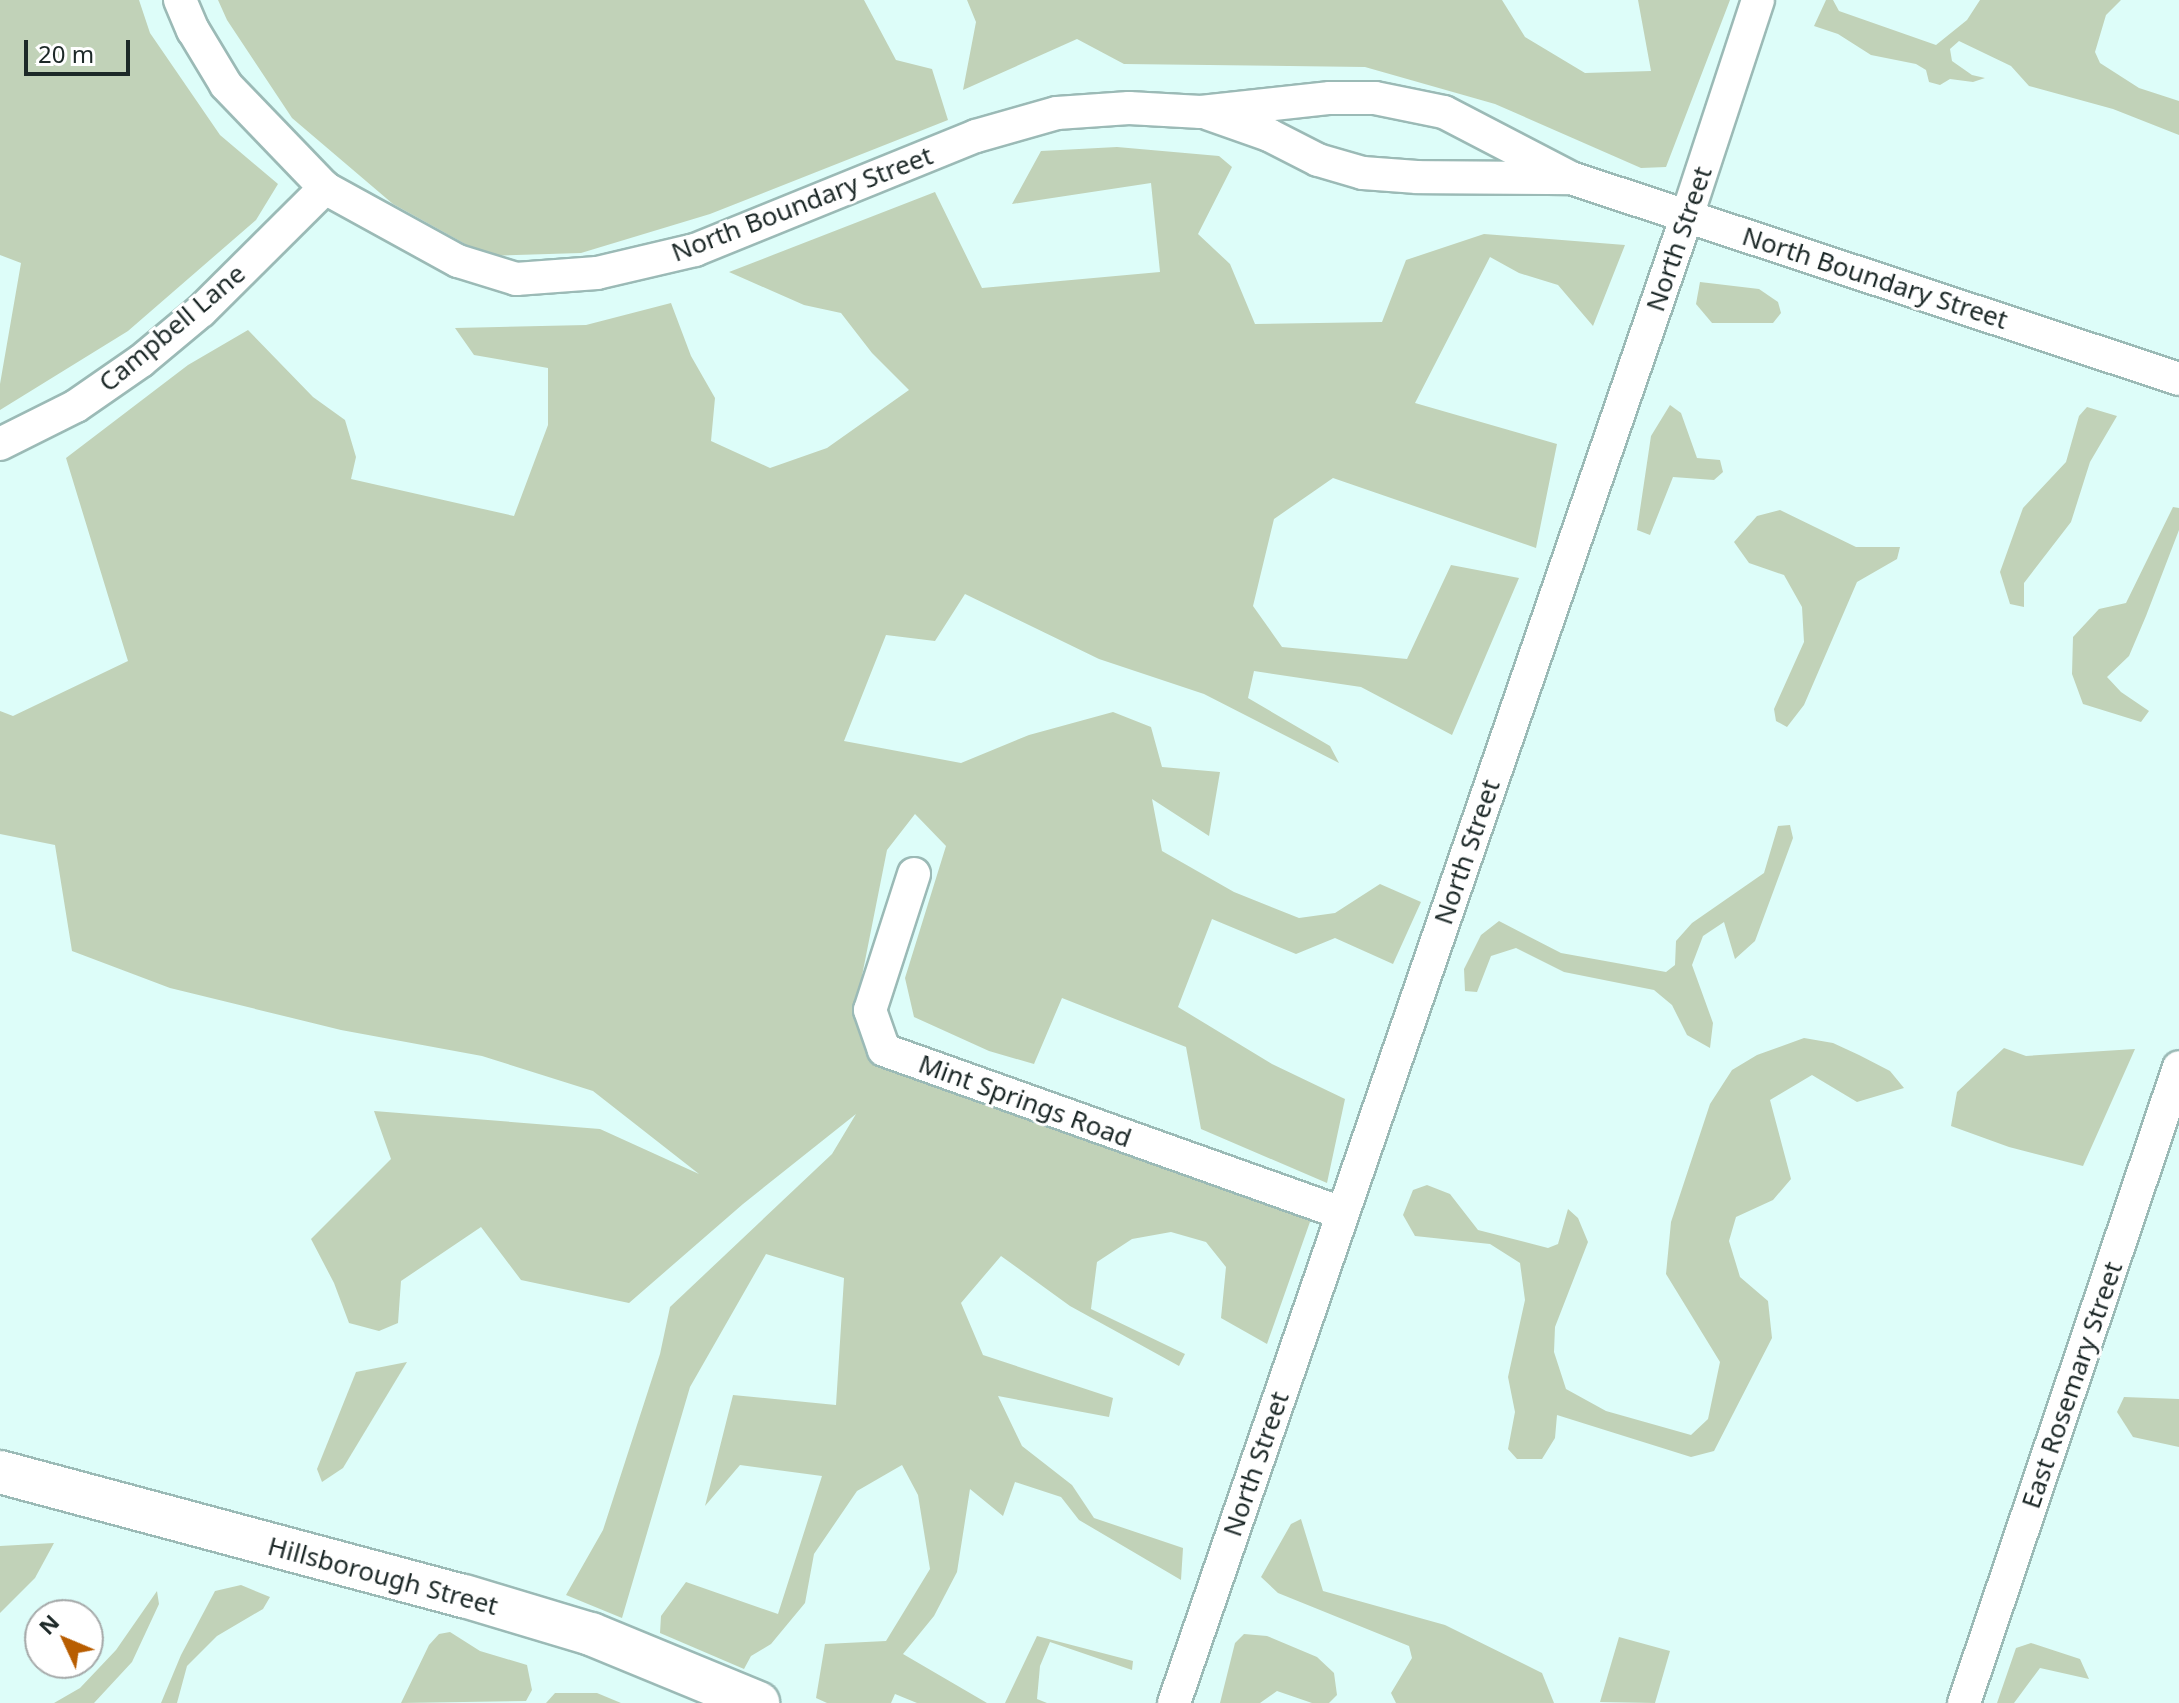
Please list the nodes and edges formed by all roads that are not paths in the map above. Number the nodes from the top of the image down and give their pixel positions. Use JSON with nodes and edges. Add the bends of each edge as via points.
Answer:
{"nodes":[{"id":1,"x":180,"y":0,"type":"edge"},
{"id":2,"x":1758,"y":0,"type":"edge"},
{"id":3,"x":1201,"y":112,"type":"junction"},
{"id":4,"x":1571,"y":178,"type":"junction"},
{"id":5,"x":325,"y":188,"type":"junction"},
{"id":6,"x":1687,"y":216,"type":"junction"},
{"id":7,"x":2179,"y":379,"type":"edge"},
{"id":8,"x":0,"y":444,"type":"edge"},
{"id":9,"x":914,"y":874,"type":"dead end"},
{"id":10,"x":2179,"y":1067,"type":"edge"},
{"id":11,"x":1342,"y":1213,"type":"junction"},
{"id":12,"x":0,"y":1472,"type":"edge"},
{"id":13,"x":758,"y":1703,"type":"edge"},
{"id":14,"x":1174,"y":1703,"type":"edge"},
{"id":15,"x":1964,"y":1703,"type":"edge"}],
"edges":[{"from":1,"to":5,"type":"street","name":"North Boundary Street","via":[[226,85]]},
{"from":2,"to":6,"type":"street","name":"North Street"},
{"from":3,"to":4,"type":"street","name":"North Boundary Street","via":[[1363,173]]},
{"from":3,"to":4,"type":"street","name":"North Boundary Street","via":[[1330,98],[1400,101],[1444,112]]},
{"from":3,"to":5,"type":"street","name":"North Boundary Street","via":[[1129,108],[1057,113],[976,136],[695,250],[597,273],[516,279],[458,261]]},
{"from":4,"to":6,"type":"street","name":"North Boundary Street"},
{"from":5,"to":8,"type":"street","name":"Campbell Lane","via":[[201,311],[141,361],[76,406]]},
{"from":6,"to":7,"type":"street","name":"North Boundary Street"},
{"from":6,"to":11,"type":"street","name":"North Street"},
{"from":9,"to":11,"type":"street","name":"Mint Springs Road","via":[[870,1010],[884,1050]]},
{"from":10,"to":15,"type":"street","name":"East Rosemary Street"},
{"from":11,"to":14,"type":"street","name":"North Street"},
{"from":12,"to":13,"type":"street","name":"Hillsborough Street","via":[[578,1630]]}]}
